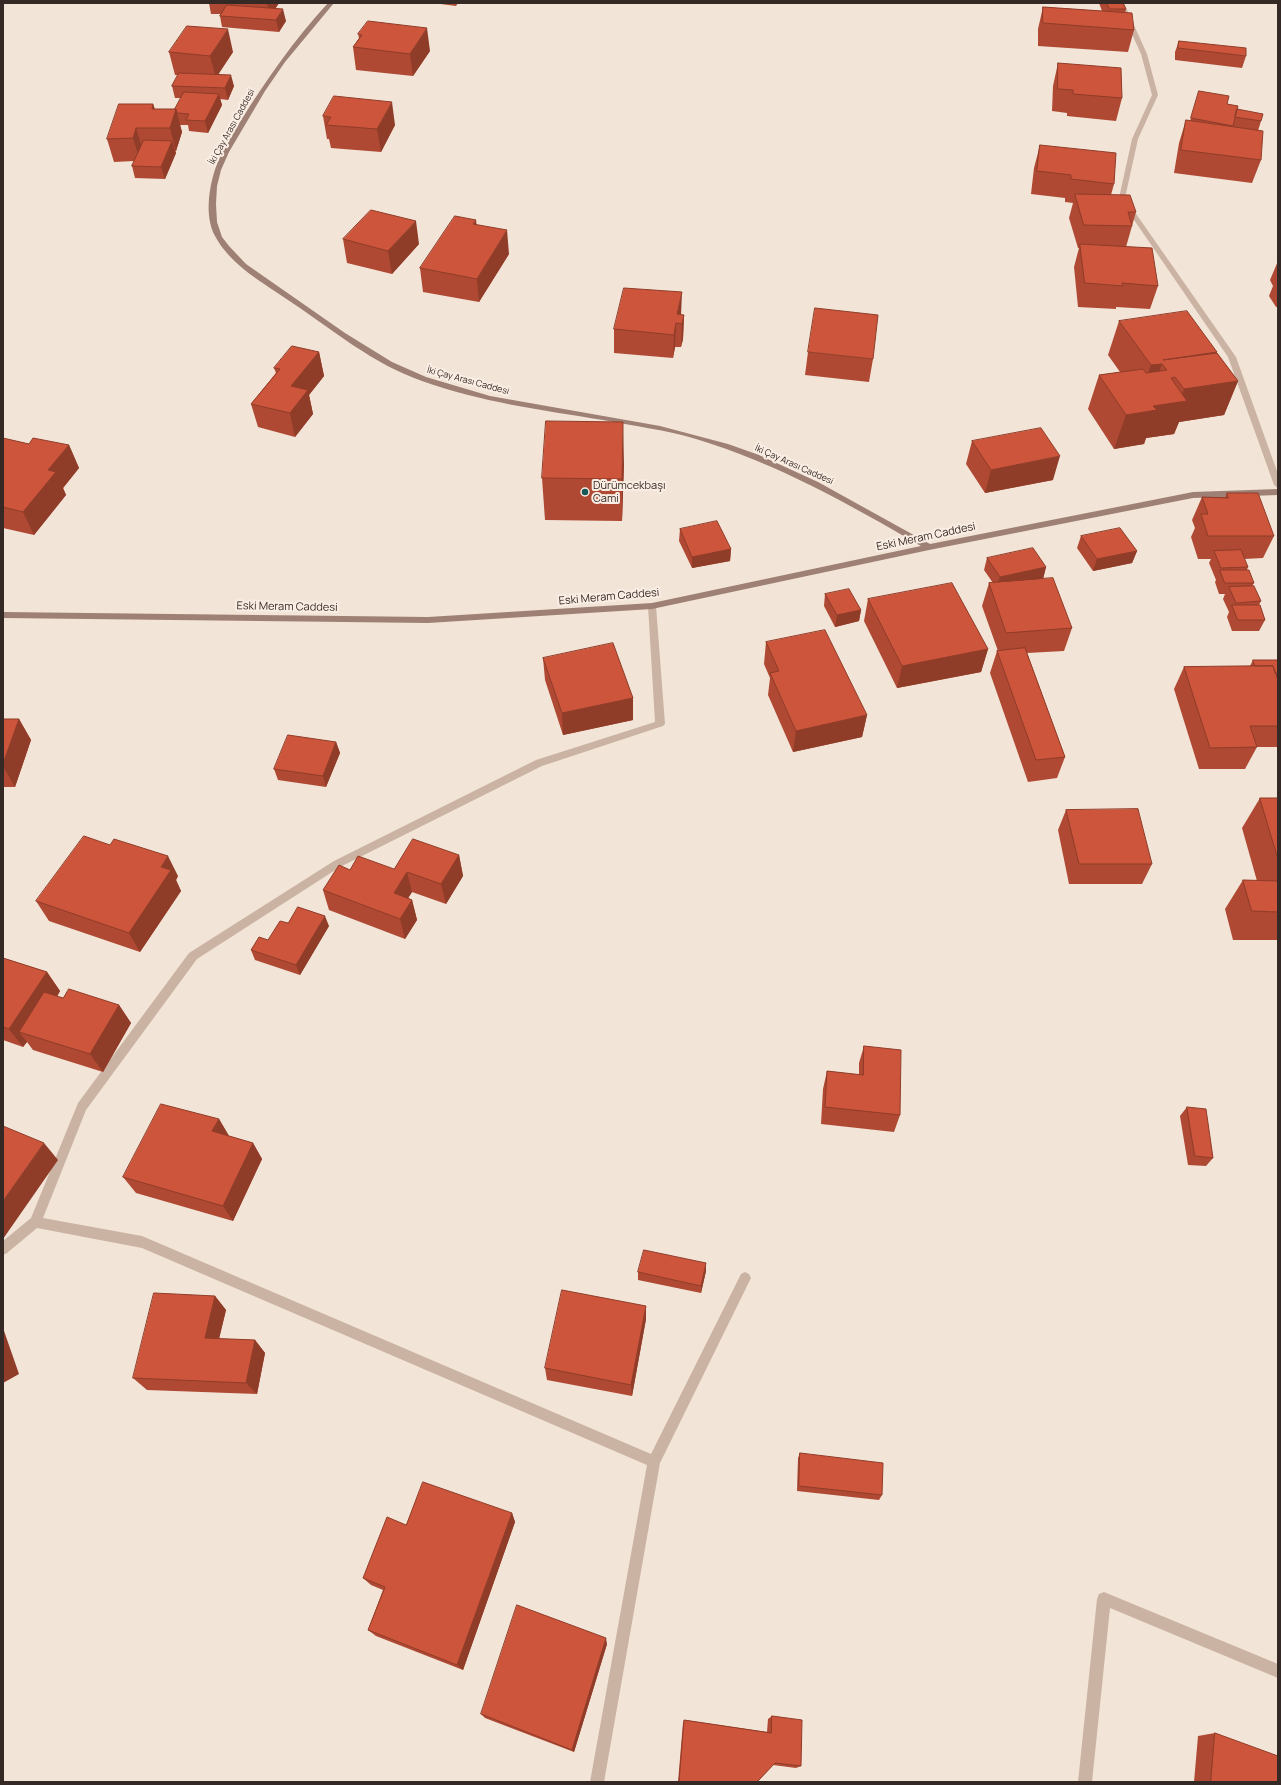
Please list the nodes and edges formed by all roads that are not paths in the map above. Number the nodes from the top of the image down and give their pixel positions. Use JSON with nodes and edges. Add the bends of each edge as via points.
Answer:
{"nodes":[{"id":1,"x":331,"y":3,"type":"edge"},
{"id":2,"x":1121,"y":3,"type":"edge"},
{"id":3,"x":1278,"y":486,"type":"edge"},
{"id":4,"x":1278,"y":492,"type":"edge"},
{"id":5,"x":929,"y":547,"type":"junction"},
{"id":6,"x":652,"y":606,"type":"junction"},
{"id":7,"x":3,"y":615,"type":"edge"},
{"id":8,"x":35,"y":1222,"type":"junction"},
{"id":9,"x":3,"y":1249,"type":"edge"},
{"id":10,"x":745,"y":1278,"type":"dead end"},
{"id":11,"x":654,"y":1462,"type":"junction"},
{"id":12,"x":1278,"y":1671,"type":"edge"},
{"id":13,"x":597,"y":1782,"type":"edge"},
{"id":14,"x":1085,"y":1782,"type":"edge"}],
"edges":[{"from":1,"to":5,"type":"street","name":"İki Çay Arası Caddesi","via":[[292,47],[259,95],[218,170],[211,208],[218,236],[241,264],[370,353],[422,378],[534,408],[640,424],[695,436],[754,456],[825,488]]},
{"from":2,"to":3,"type":"street","via":[[1144,54],[1155,96],[1135,139],[1122,198],[1232,357]]},
{"from":4,"to":5,"type":"street","name":"Eski Meram Caddesi","via":[[1192,495]]},
{"from":5,"to":6,"type":"street","name":"Eski Meram Caddesi"},
{"from":6,"to":7,"type":"street","name":"Eski Meram Caddesi","via":[[428,620]]},
{"from":6,"to":8,"type":"street","via":[[660,724],[539,763],[337,864],[193,956],[82,1107]]},
{"from":8,"to":9,"type":"street"},
{"from":8,"to":11,"type":"street","via":[[142,1242]]},
{"from":10,"to":11,"type":"street"},
{"from":11,"to":13,"type":"street"},
{"from":12,"to":14,"type":"street","via":[[1104,1599]]}]}
